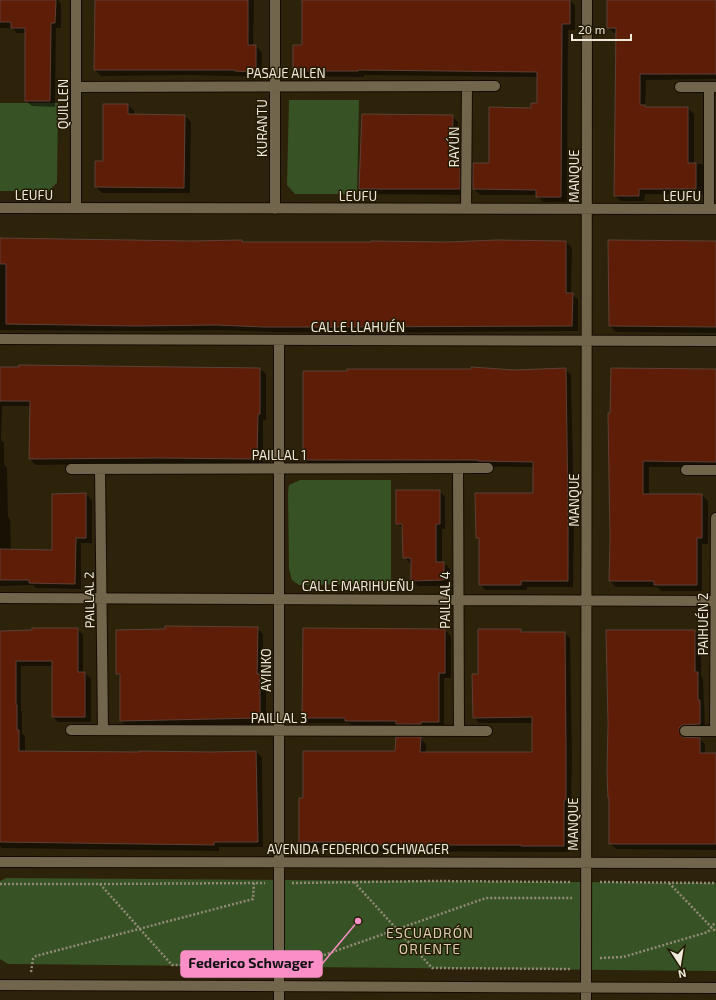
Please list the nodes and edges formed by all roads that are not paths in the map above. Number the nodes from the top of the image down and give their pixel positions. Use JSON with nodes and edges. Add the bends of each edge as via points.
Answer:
{"nodes":[{"id":1,"x":76,"y":0,"type":"edge"},
{"id":2,"x":275,"y":0,"type":"edge"},
{"id":3,"x":587,"y":0,"type":"edge"},
{"id":4,"x":275,"y":86,"type":"junction"},
{"id":5,"x":467,"y":86,"type":"junction"},
{"id":6,"x":495,"y":86,"type":"dead end"},
{"id":7,"x":76,"y":87,"type":"junction"},
{"id":8,"x":680,"y":87,"type":"dead end"},
{"id":9,"x":713,"y":87,"type":"edge"},
{"id":10,"x":0,"y":208,"type":"edge"},
{"id":11,"x":76,"y":208,"type":"junction"},
{"id":12,"x":275,"y":209,"type":"junction"},
{"id":13,"x":466,"y":209,"type":"junction"},
{"id":14,"x":587,"y":209,"type":"junction"},
{"id":15,"x":712,"y":209,"type":"edge"},
{"id":16,"x":0,"y":339,"type":"edge"},
{"id":17,"x":279,"y":340,"type":"junction"},
{"id":18,"x":587,"y":341,"type":"junction"},
{"id":19,"x":716,"y":341,"type":"edge"},
{"id":20,"x":279,"y":468,"type":"junction"},
{"id":21,"x":458,"y":468,"type":"junction"},
{"id":22,"x":488,"y":468,"type":"dead end"},
{"id":23,"x":71,"y":469,"type":"dead end"},
{"id":24,"x":100,"y":469,"type":"junction"},
{"id":25,"x":686,"y":470,"type":"dead end"},
{"id":26,"x":716,"y":470,"type":"edge"},
{"id":27,"x":716,"y":518,"type":"edge"},
{"id":28,"x":0,"y":598,"type":"edge"},
{"id":29,"x":102,"y":598,"type":"junction"},
{"id":30,"x":279,"y":599,"type":"junction"},
{"id":31,"x":458,"y":600,"type":"junction"},
{"id":32,"x":586,"y":600,"type":"junction"},
{"id":33,"x":716,"y":601,"type":"edge"},
{"id":34,"x":71,"y":730,"type":"dead end"},
{"id":35,"x":103,"y":730,"type":"junction"},
{"id":36,"x":279,"y":731,"type":"junction"},
{"id":37,"x":459,"y":731,"type":"junction"},
{"id":38,"x":487,"y":731,"type":"dead end"},
{"id":39,"x":685,"y":731,"type":"dead end"},
{"id":40,"x":715,"y":731,"type":"edge"},
{"id":41,"x":0,"y":862,"type":"edge"},
{"id":42,"x":279,"y":862,"type":"junction"},
{"id":43,"x":586,"y":863,"type":"junction"},
{"id":44,"x":716,"y":863,"type":"edge"},
{"id":45,"x":0,"y":985,"type":"edge"},
{"id":46,"x":279,"y":986,"type":"junction"},
{"id":47,"x":586,"y":988,"type":"junction"},
{"id":48,"x":716,"y":988,"type":"edge"},
{"id":49,"x":279,"y":1000,"type":"edge"},
{"id":50,"x":586,"y":1000,"type":"edge"}],
"edges":[{"from":1,"to":7,"type":"street","name":"QUILLEN"},
{"from":2,"to":4,"type":"street","name":"KURANTU"},
{"from":3,"to":14,"type":"street","name":"MANQUE"},
{"from":4,"to":5,"type":"street","name":"PASAJE AILEN"},
{"from":4,"to":7,"type":"street","name":"PASAJE AILEN"},
{"from":4,"to":12,"type":"street","name":"KURANTU"},
{"from":5,"to":6,"type":"street","name":"PASAJE AILEN"},
{"from":5,"to":13,"type":"street","name":"RAYÚN"},
{"from":7,"to":11,"type":"street","name":"QUILLEN"},
{"from":8,"to":9,"type":"street"},
{"from":9,"to":15,"type":"street"},
{"from":10,"to":11,"type":"street","name":"LEUFU"},
{"from":11,"to":12,"type":"street","name":"LEUFU"},
{"from":12,"to":13,"type":"street","name":"LEUFU"},
{"from":13,"to":14,"type":"street","name":"LEUFU"},
{"from":14,"to":15,"type":"street","name":"LEUFU"},
{"from":14,"to":18,"type":"street","name":"MANQUE"},
{"from":16,"to":17,"type":"street","name":"CALLE LLAHUÉN"},
{"from":17,"to":18,"type":"street","name":"CALLE LLAHUÉN"},
{"from":17,"to":20,"type":"street","name":"AYINKO"},
{"from":18,"to":19,"type":"street","name":"CALLE LLAHUÉN"},
{"from":18,"to":32,"type":"street","name":"MANQUE"},
{"from":20,"to":21,"type":"street","name":"PAILLAL 1"},
{"from":20,"to":24,"type":"street","name":"PAILLAL 1"},
{"from":20,"to":30,"type":"street","name":"AYINKO"},
{"from":21,"to":22,"type":"street","name":"PAILLAL 1"},
{"from":21,"to":31,"type":"street","name":"PAILLAL 4"},
{"from":23,"to":24,"type":"street","name":"PAILLAL 1"},
{"from":24,"to":29,"type":"street","name":"PAILLAL 2"},
{"from":25,"to":26,"type":"street"},
{"from":27,"to":33,"type":"street","name":"PAIHUÉN 2"},
{"from":28,"to":29,"type":"street","name":"CALLE MARIHUEÑU"},
{"from":29,"to":30,"type":"street","name":"CALLE MARIHUEÑU"},
{"from":29,"to":35,"type":"street","name":"PAILLAL 2"},
{"from":30,"to":31,"type":"street","name":"CALLE MARIHUEÑU"},
{"from":30,"to":36,"type":"street","name":"AYINKO"},
{"from":31,"to":32,"type":"street","name":"CALLE MARIHUEÑU"},
{"from":31,"to":37,"type":"street","name":"PAILLAL 4"},
{"from":32,"to":33,"type":"street","name":"CALLE MARIHUEÑU"},
{"from":32,"to":43,"type":"street","name":"MANQUE"},
{"from":33,"to":40,"type":"street","name":"PAIHUÉN 2"},
{"from":34,"to":35,"type":"street","name":"PAILLAL 3"},
{"from":35,"to":36,"type":"street","name":"PAILLAL 3"},
{"from":36,"to":37,"type":"street","name":"PAILLAL 3"},
{"from":36,"to":42,"type":"street","name":"AYINKO"},
{"from":37,"to":38,"type":"street","name":"PAILLAL 3"},
{"from":39,"to":40,"type":"street"},
{"from":41,"to":42,"type":"street","name":"AVENIDA FEDERICO SCHWAGER"},
{"from":42,"to":43,"type":"street","name":"AVENIDA FEDERICO SCHWAGER"},
{"from":42,"to":46,"type":"street","name":"AYINKO"},
{"from":43,"to":44,"type":"street","name":"AVENIDA FEDERICO SCHWAGER"},
{"from":43,"to":47,"type":"street","name":"MANQUE"},
{"from":45,"to":46,"type":"street"},
{"from":46,"to":47,"type":"street"},
{"from":46,"to":49,"type":"street","name":"AYINKO"},
{"from":47,"to":48,"type":"street"},
{"from":47,"to":50,"type":"street","name":"MANQUE"}]}
